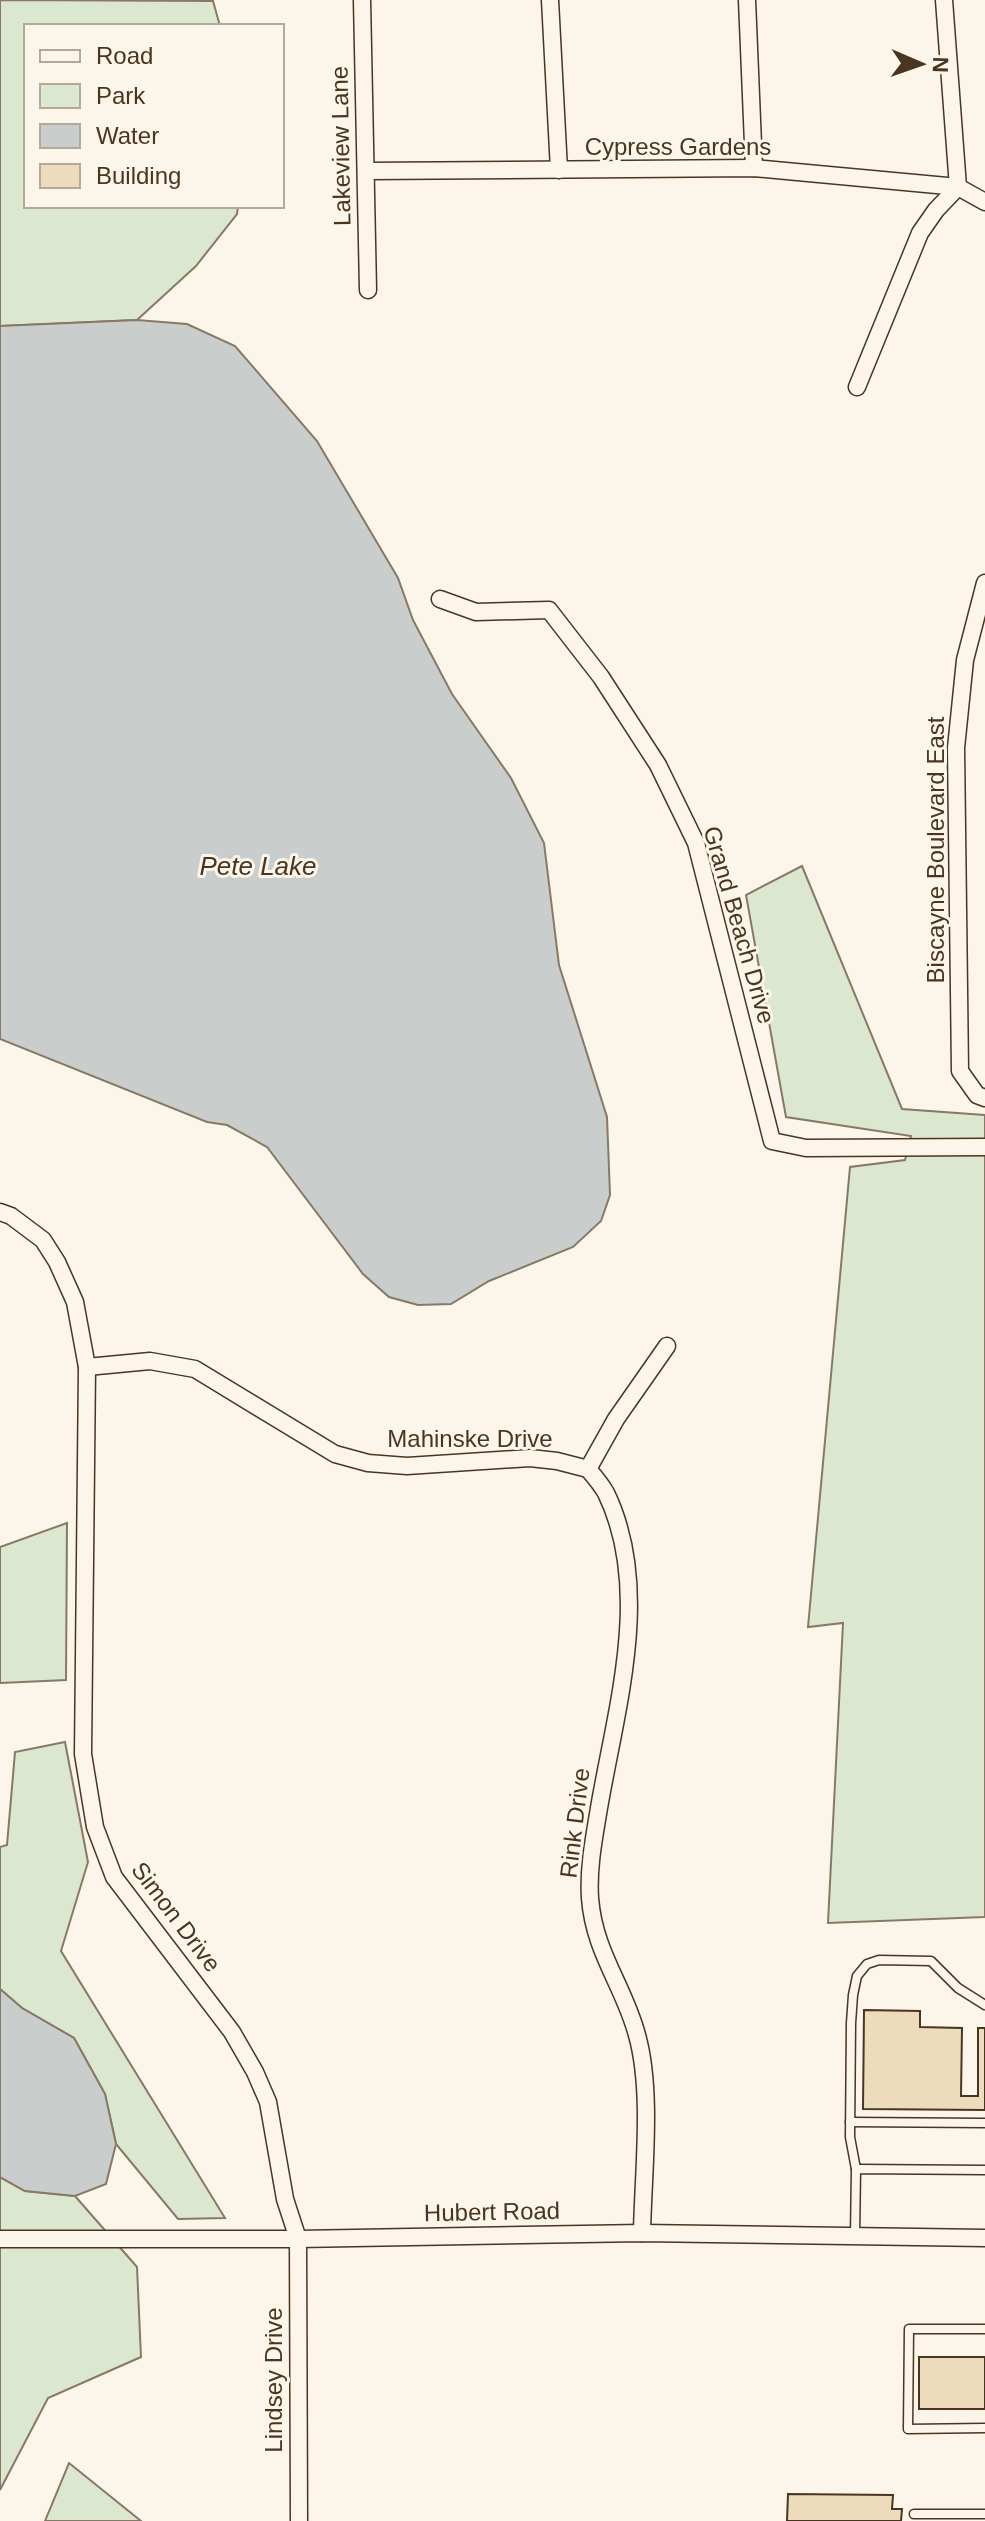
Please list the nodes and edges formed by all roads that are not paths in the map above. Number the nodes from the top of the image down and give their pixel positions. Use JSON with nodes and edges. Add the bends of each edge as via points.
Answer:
{"nodes":[{"id":1,"x":362,"y":0,"type":"edge"},
{"id":2,"x":550,"y":0,"type":"edge"},
{"id":3,"x":747,"y":0,"type":"edge"},
{"id":4,"x":944,"y":0,"type":"edge"},
{"id":5,"x":754,"y":168,"type":"junction"},
{"id":6,"x":559,"y":170,"type":"junction"},
{"id":7,"x":366,"y":171,"type":"junction"},
{"id":8,"x":958,"y":187,"type":"junction"},
{"id":9,"x":985,"y":202,"type":"edge"},
{"id":10,"x":368,"y":290,"type":"dead end"},
{"id":11,"x":857,"y":387,"type":"dead end"},
{"id":12,"x":985,"y":583,"type":"edge"},
{"id":13,"x":440,"y":599,"type":"dead end"},
{"id":14,"x":985,"y":1098,"type":"edge"},
{"id":15,"x":985,"y":1147,"type":"edge"},
{"id":16,"x":0,"y":1212,"type":"edge"},
{"id":17,"x":667,"y":1346,"type":"dead end"},
{"id":18,"x":87,"y":1367,"type":"junction"},
{"id":19,"x":588,"y":1469,"type":"junction"},
{"id":20,"x":985,"y":2005,"type":"edge"},
{"id":21,"x":850,"y":2122,"type":"junction"},
{"id":22,"x":985,"y":2123,"type":"edge"},
{"id":23,"x":856,"y":2169,"type":"junction"},
{"id":24,"x":985,"y":2170,"type":"edge"},
{"id":25,"x":642,"y":2233,"type":"junction"},
{"id":26,"x":855,"y":2236,"type":"junction"},
{"id":27,"x":985,"y":2238,"type":"edge"},
{"id":28,"x":0,"y":2239,"type":"edge"},
{"id":29,"x":298,"y":2239,"type":"junction"},
{"id":30,"x":985,"y":2329,"type":"edge"},
{"id":31,"x":985,"y":2428,"type":"edge"},
{"id":32,"x":914,"y":2514,"type":"dead end"},
{"id":33,"x":985,"y":2514,"type":"edge"},
{"id":34,"x":299,"y":2521,"type":"edge"}],
"edges":[{"from":1,"to":7,"type":"street","name":"Lakeview Lane"},
{"from":2,"to":6,"type":"street"},
{"from":3,"to":5,"type":"street"},
{"from":4,"to":8,"type":"street"},
{"from":5,"to":6,"type":"street","name":"Cypress Gardens"},
{"from":5,"to":8,"type":"street","name":"Cypress Gardens"},
{"from":6,"to":7,"type":"street","name":"Cypress Gardens"},
{"from":7,"to":10,"type":"street","name":"Lakeview Lane"},
{"from":8,"to":9,"type":"street","name":"Cypress Gardens"},
{"from":8,"to":11,"type":"street","via":[[920,233]]},
{"from":12,"to":14,"type":"street","name":"Biscayne Boulevard East","via":[[965,660],[956,748],[960,1071]]},
{"from":13,"to":15,"type":"street","name":"Grand Beach Drive","via":[[476,612],[549,610],[658,765],[696,843],[772,1141],[806,1148]]},
{"from":16,"to":18,"type":"street","name":"Simon Drive","via":[[43,1240],[57,1262],[75,1302]]},
{"from":17,"to":19,"type":"street"},
{"from":18,"to":19,"type":"street","name":"Mahinske Drive","via":[[150,1361],[195,1369],[335,1454],[368,1463],[407,1466],[530,1458]]},
{"from":18,"to":29,"type":"street","name":"Simon Drive","via":[[83,1754],[95,1827],[114,1877],[232,2032],[255,2072],[268,2102],[285,2199]]},
{"from":19,"to":25,"type":"street","name":"Rink Drive","via":[[605,1491],[620,1530],[628,1582],[627,1635],[590,1863],[590,1898],[597,1937],[630,2013],[642,2058]]},
{"from":20,"to":21,"type":"lane","via":[[931,1961],[867,1964],[857,1976],[853,1995]]},
{"from":21,"to":22,"type":"lane"},
{"from":21,"to":23,"type":"lane"},
{"from":23,"to":24,"type":"lane"},
{"from":23,"to":26,"type":"lane"},
{"from":25,"to":26,"type":"street","name":"Hubert Road"},
{"from":25,"to":29,"type":"street","name":"Hubert Road"},
{"from":26,"to":27,"type":"street","name":"Hubert Road"},
{"from":28,"to":29,"type":"street","name":"Hubert Road"},
{"from":29,"to":34,"type":"street","name":"Lindsey Drive"},
{"from":30,"to":31,"type":"lane","via":[[909,2329],[908,2429]]},
{"from":32,"to":33,"type":"lane"}]}
